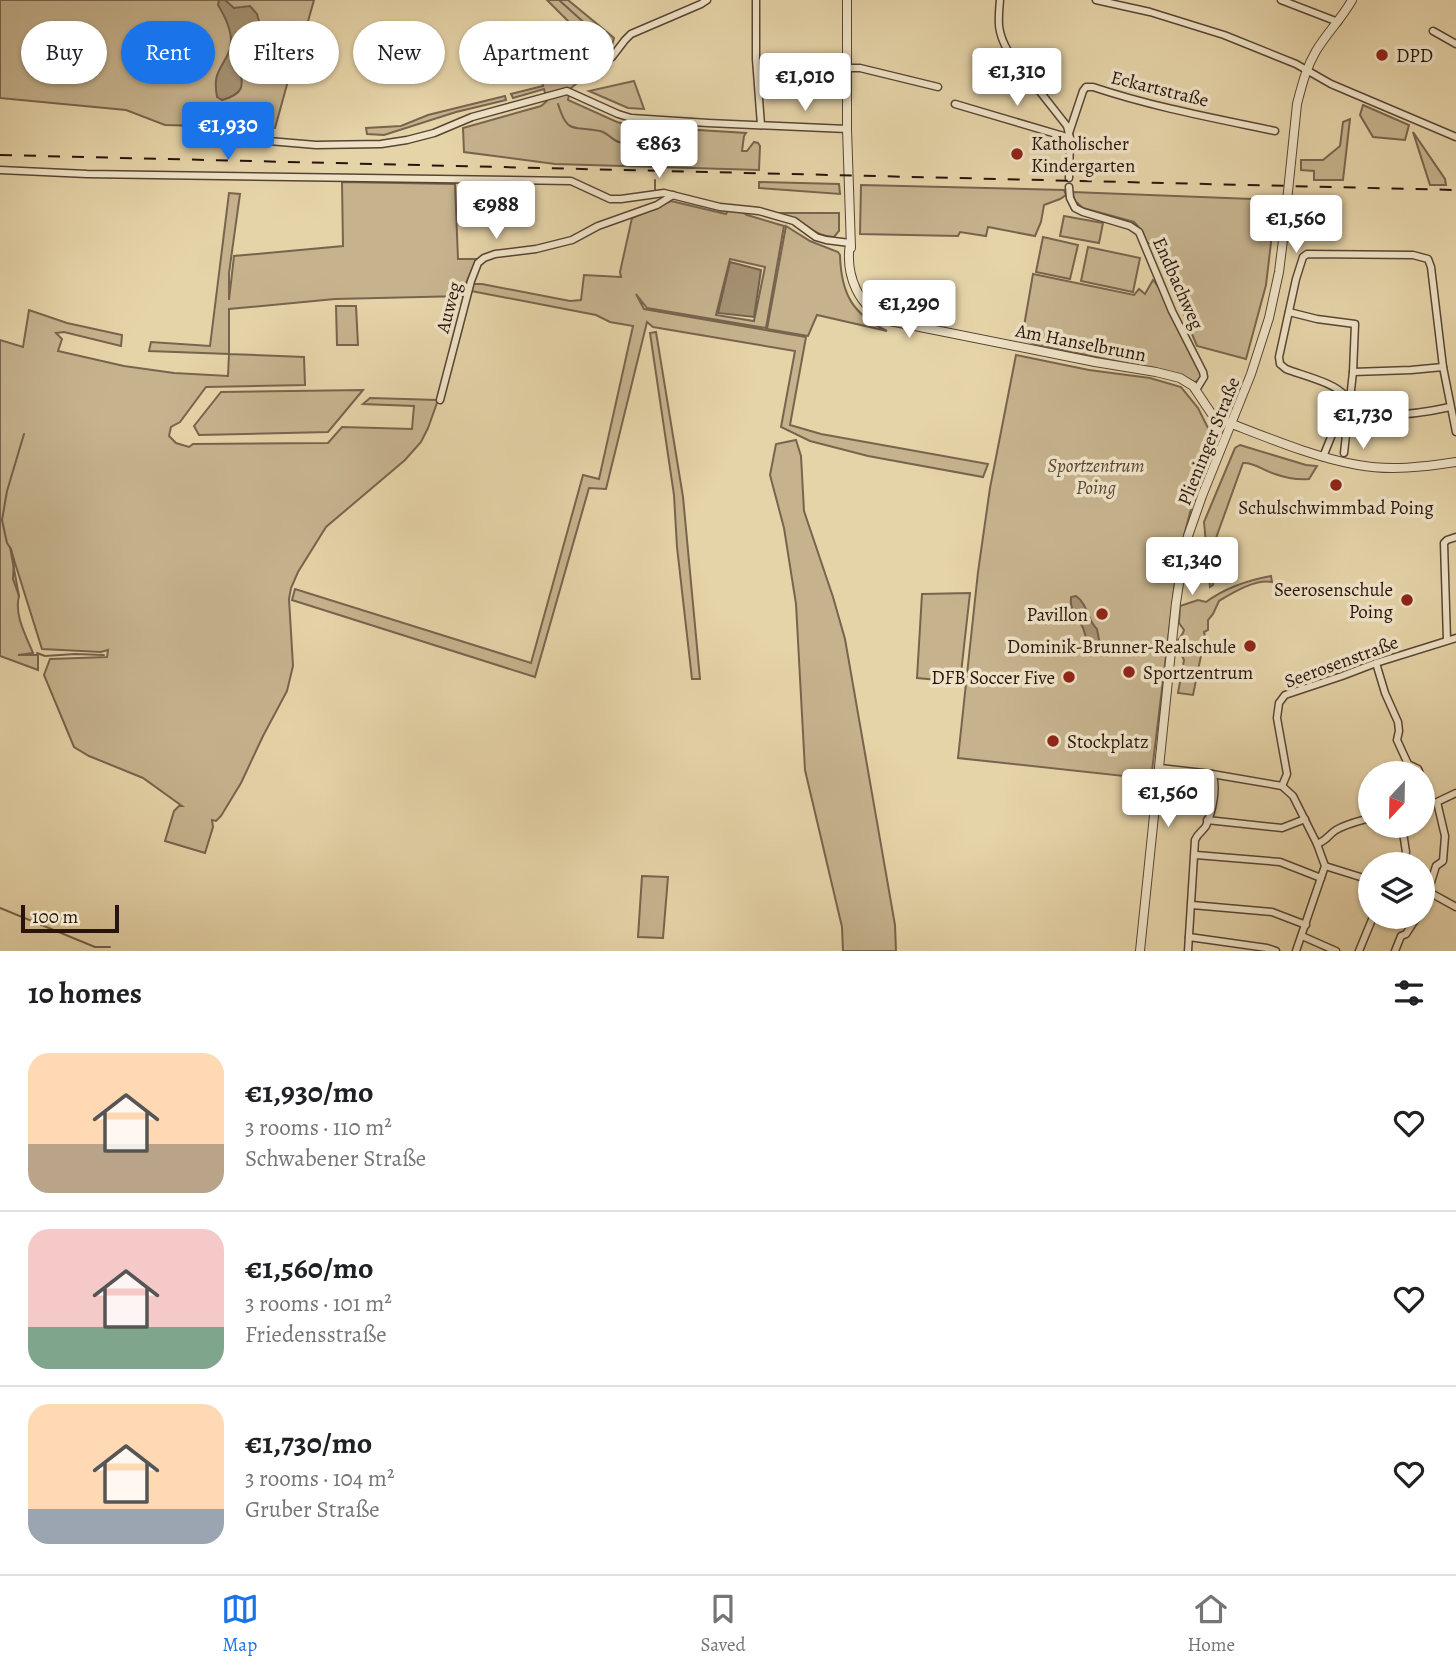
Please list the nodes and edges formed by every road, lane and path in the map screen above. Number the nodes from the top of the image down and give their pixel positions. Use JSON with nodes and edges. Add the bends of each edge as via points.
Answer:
{"nodes":[{"id":1,"x":707,"y":0,"type":"edge"},
{"id":2,"x":756,"y":0,"type":"edge"},
{"id":3,"x":846,"y":0,"type":"edge"},
{"id":4,"x":1000,"y":0,"type":"edge"},
{"id":5,"x":1096,"y":0,"type":"edge"},
{"id":6,"x":1142,"y":0,"type":"edge"},
{"id":7,"x":1281,"y":0,"type":"edge"},
{"id":8,"x":1352,"y":0,"type":"edge"},
{"id":9,"x":1140,"y":9,"type":"junction"},
{"id":10,"x":1338,"y":22,"type":"junction"},
{"id":11,"x":1433,"y":31,"type":"dead end"},
{"id":12,"x":1456,"y":44,"type":"edge"},
{"id":13,"x":614,"y":54,"type":"edge"},
{"id":14,"x":848,"y":68,"type":"junction"},
{"id":15,"x":1307,"y":70,"type":"junction"},
{"id":16,"x":938,"y":87,"type":"dead end"},
{"id":17,"x":955,"y":104,"type":"dead end"},
{"id":18,"x":761,"y":125,"type":"junction"},
{"id":19,"x":847,"y":129,"type":"junction"},
{"id":20,"x":1275,"y":131,"type":"dead end"},
{"id":21,"x":1070,"y":136,"type":"junction"},
{"id":22,"x":1456,"y":137,"type":"edge"},
{"id":23,"x":201,"y":139,"type":"dead end"},
{"id":24,"x":0,"y":170,"type":"edge"},
{"id":25,"x":1069,"y":178,"type":"dead end"},
{"id":26,"x":1069,"y":187,"type":"dead end"},
{"id":27,"x":673,"y":195,"type":"junction"},
{"id":28,"x":850,"y":243,"type":"junction"},
{"id":29,"x":1289,"y":312,"type":"junction"},
{"id":30,"x":1443,"y":367,"type":"junction"},
{"id":31,"x":1353,"y":372,"type":"junction"},
{"id":32,"x":1196,"y":390,"type":"junction"},
{"id":33,"x":440,"y":400,"type":"dead end"},
{"id":34,"x":1450,"y":407,"type":"junction"},
{"id":35,"x":1345,"y":411,"type":"junction"},
{"id":36,"x":1231,"y":424,"type":"junction"},
{"id":37,"x":1456,"y":432,"type":"edge"},
{"id":38,"x":1344,"y":453,"type":"dead end"},
{"id":39,"x":1323,"y":457,"type":"junction"},
{"id":40,"x":1456,"y":462,"type":"edge"},
{"id":41,"x":1456,"y":537,"type":"edge"},
{"id":42,"x":1456,"y":638,"type":"edge"},
{"id":43,"x":1447,"y":640,"type":"junction"},
{"id":44,"x":1376,"y":663,"type":"junction"},
{"id":45,"x":1407,"y":761,"type":"edge"},
{"id":46,"x":1160,"y":768,"type":"junction"},
{"id":47,"x":1212,"y":774,"type":"junction"},
{"id":48,"x":1282,"y":786,"type":"junction"},
{"id":49,"x":1456,"y":793,"type":"edge"},
{"id":50,"x":1435,"y":801,"type":"edge"},
{"id":51,"x":1435,"y":804,"type":"edge"},
{"id":52,"x":1305,"y":819,"type":"junction"},
{"id":53,"x":1207,"y":820,"type":"junction"},
{"id":54,"x":1358,"y":822,"type":"edge"},
{"id":55,"x":1317,"y":844,"type":"junction"},
{"id":56,"x":1196,"y":855,"type":"junction"},
{"id":57,"x":1325,"y":866,"type":"junction"},
{"id":58,"x":1435,"y":869,"type":"edge"},
{"id":59,"x":1358,"y":876,"type":"edge"},
{"id":60,"x":1321,"y":878,"type":"junction"},
{"id":61,"x":1435,"y":895,"type":"edge"},
{"id":62,"x":1192,"y":905,"type":"junction"},
{"id":63,"x":1456,"y":907,"type":"edge"},
{"id":64,"x":1306,"y":925,"type":"junction"},
{"id":65,"x":1368,"y":929,"type":"edge"},
{"id":66,"x":1409,"y":929,"type":"edge"},
{"id":67,"x":1302,"y":936,"type":"junction"},
{"id":68,"x":1189,"y":937,"type":"junction"},
{"id":69,"x":1140,"y":951,"type":"edge"},
{"id":70,"x":1188,"y":951,"type":"edge"},
{"id":71,"x":1276,"y":951,"type":"edge"},
{"id":72,"x":1296,"y":951,"type":"edge"},
{"id":73,"x":1336,"y":951,"type":"edge"},
{"id":74,"x":1359,"y":951,"type":"edge"},
{"id":75,"x":1395,"y":951,"type":"edge"}],
"edges":[{"from":1,"to":13,"type":"street","via":[[631,34]]},
{"from":2,"to":18,"type":"street"},
{"from":3,"to":14,"type":"street","name":"Am Hanselbrunn"},
{"from":4,"to":21,"type":"street","via":[[1001,39]]},
{"from":5,"to":9,"type":"street"},
{"from":6,"to":9,"type":"street"},
{"from":7,"to":10,"type":"street"},
{"from":8,"to":10,"type":"street","name":"Plieninger Straße"},
{"from":9,"to":15,"type":"street","via":[[1224,35]]},
{"from":10,"to":15,"type":"street","name":"Plieninger Straße"},
{"from":11,"to":12,"type":"street"},
{"from":14,"to":16,"type":"street"},
{"from":14,"to":19,"type":"street","name":"Am Hanselbrunn"},
{"from":15,"to":22,"type":"street","via":[[1331,85]]},
{"from":15,"to":36,"type":"street","name":"Plieninger Straße","via":[[1297,104],[1274,295]]},
{"from":17,"to":21,"type":"street"},
{"from":18,"to":19,"type":"street"},
{"from":18,"to":23,"type":"street","via":[[631,118],[567,91],[472,117],[435,133],[381,144]]},
{"from":19,"to":28,"type":"street","name":"Am Hanselbrunn"},
{"from":20,"to":21,"type":"street","name":"Eckartstraße","via":[[1086,87]]},
{"from":21,"to":25,"type":"street"},
{"from":24,"to":27,"type":"street","via":[[571,181],[610,199]]},
{"from":26,"to":32,"type":"street","name":"Endbachweg","via":[[1074,208],[1139,232],[1203,372]]},
{"from":27,"to":28,"type":"street","via":[[783,217],[817,237]]},
{"from":27,"to":33,"type":"street","name":"Auweg","via":[[572,240],[495,254],[478,262]]},
{"from":28,"to":32,"type":"street","name":"Am Hanselbrunn","via":[[848,258],[855,289],[864,304],[890,321],[1156,372]]},
{"from":29,"to":30,"type":"street","via":[[1307,254],[1413,255],[1428,260]]},
{"from":29,"to":31,"type":"street","via":[[1355,324]]},
{"from":29,"to":35,"type":"street","via":[[1280,364],[1342,391]]},
{"from":30,"to":31,"type":"street"},
{"from":30,"to":34,"type":"street"},
{"from":31,"to":35,"type":"street"},
{"from":32,"to":36,"type":"street","name":"Am Hanselbrunn","via":[[1211,413]]},
{"from":34,"to":35,"type":"street","via":[[1418,414]]},
{"from":34,"to":37,"type":"street"},
{"from":35,"to":38,"type":"street"},
{"from":35,"to":39,"type":"street"},
{"from":36,"to":39,"type":"street","name":"Am Hanselbrunn"},
{"from":36,"to":46,"type":"street","name":"Plieninger Straße","via":[[1191,525],[1182,564]]},
{"from":39,"to":40,"type":"street","name":"Am Hanselbrunn","via":[[1380,467]]},
{"from":41,"to":43,"type":"street","via":[[1444,543]]},
{"from":42,"to":43,"type":"street","name":"Seerosenstraße"},
{"from":43,"to":44,"type":"street","name":"Seerosenstraße"},
{"from":44,"to":45,"type":"street"},
{"from":44,"to":48,"type":"street","name":"Seerosenstraße","via":[[1285,695],[1277,718],[1287,774]]},
{"from":46,"to":47,"type":"street"},
{"from":46,"to":69,"type":"street","name":"Plieninger Straße"},
{"from":47,"to":48,"type":"street"},
{"from":47,"to":53,"type":"street","via":[[1215,781]]},
{"from":48,"to":52,"type":"street"},
{"from":49,"to":50,"type":"street"},
{"from":51,"to":58,"type":"street","via":[[1445,836],[1443,861]]},
{"from":52,"to":53,"type":"street","via":[[1282,828]]},
{"from":52,"to":55,"type":"street"},
{"from":53,"to":56,"type":"street","via":[[1195,839]]},
{"from":54,"to":55,"type":"street","via":[[1339,828]]},
{"from":55,"to":57,"type":"street"},
{"from":56,"to":60,"type":"street","via":[[1280,862]]},
{"from":56,"to":62,"type":"street"},
{"from":57,"to":59,"type":"street"},
{"from":57,"to":60,"type":"street"},
{"from":60,"to":64,"type":"street"},
{"from":61,"to":63,"type":"street"},
{"from":62,"to":64,"type":"street","via":[[1272,912]]},
{"from":62,"to":68,"type":"street"},
{"from":64,"to":67,"type":"street"},
{"from":65,"to":74,"type":"street"},
{"from":66,"to":75,"type":"street"},
{"from":67,"to":72,"type":"street"},
{"from":67,"to":73,"type":"street"},
{"from":68,"to":70,"type":"street"},
{"from":68,"to":71,"type":"street"}]}
